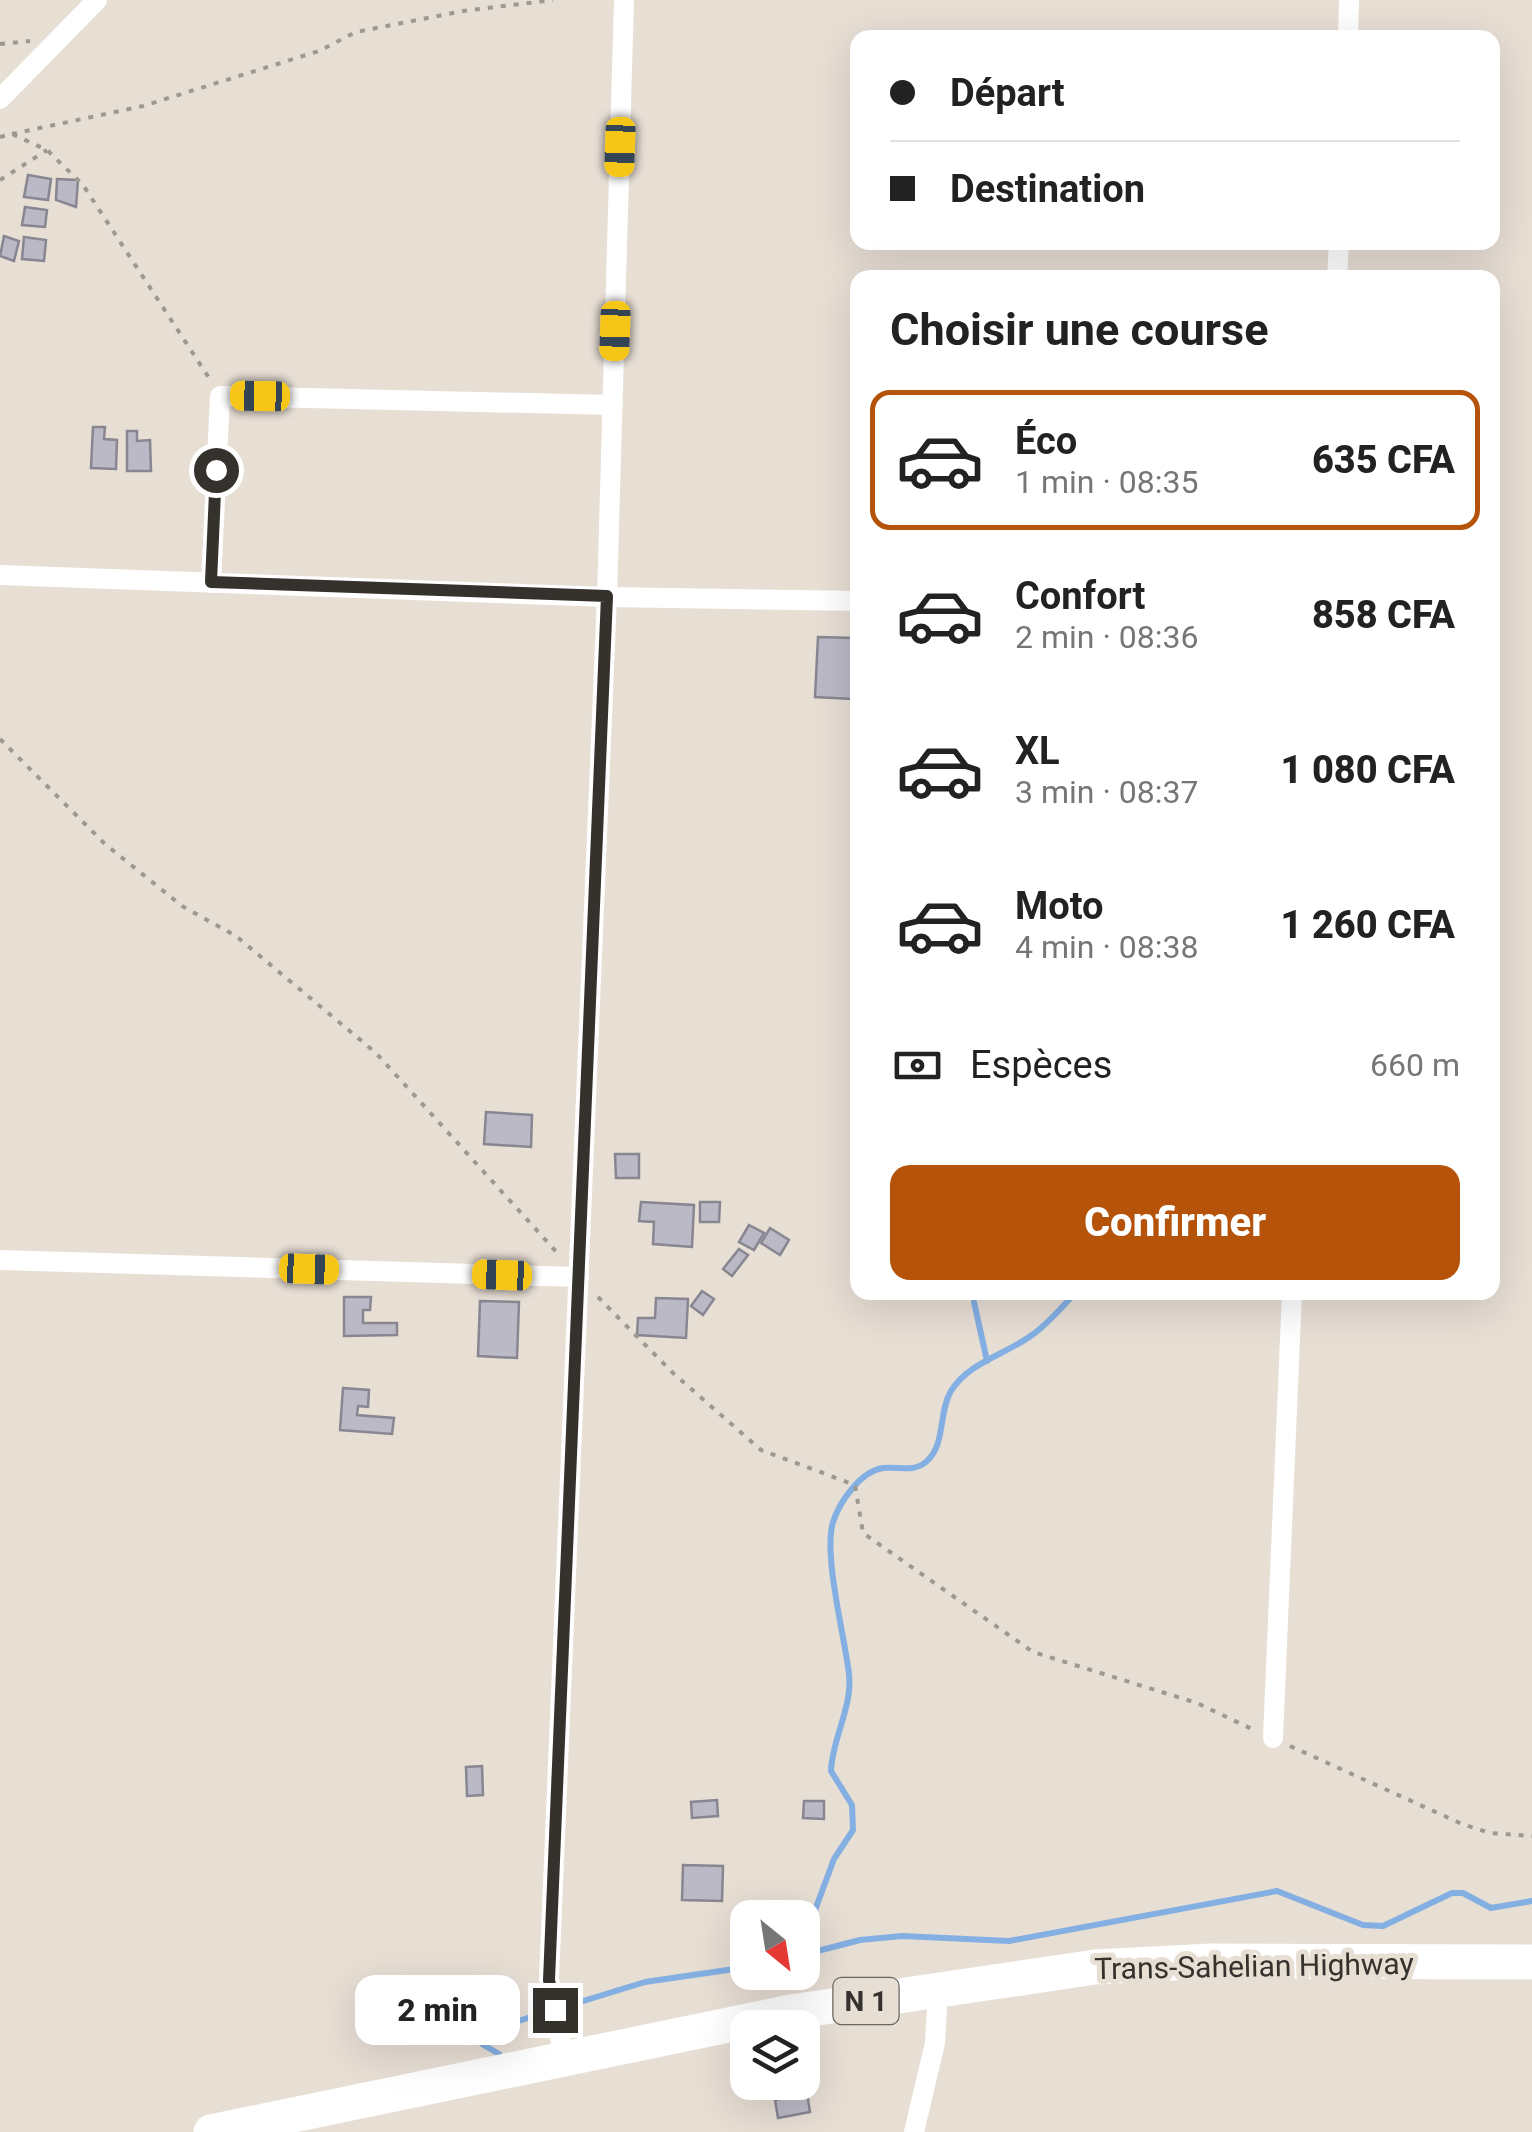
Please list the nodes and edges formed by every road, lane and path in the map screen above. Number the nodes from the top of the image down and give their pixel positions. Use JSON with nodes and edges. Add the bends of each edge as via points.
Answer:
{"nodes":[{"id":1,"x":97,"y":0,"type":"edge"},
{"id":2,"x":553,"y":0,"type":"edge"},
{"id":3,"x":624,"y":0,"type":"edge"},
{"id":4,"x":1349,"y":0,"type":"edge"},
{"id":5,"x":1348,"y":30,"type":"edge"},
{"id":6,"x":0,"y":98,"type":"edge"},
{"id":7,"x":12,"y":134,"type":"junction"},
{"id":8,"x":0,"y":137,"type":"edge"},
{"id":9,"x":47,"y":150,"type":"junction"},
{"id":10,"x":0,"y":180,"type":"edge"},
{"id":11,"x":220,"y":396,"type":"junction"},
{"id":12,"x":613,"y":404,"type":"junction"},
{"id":13,"x":0,"y":575,"type":"edge"},
{"id":14,"x":211,"y":582,"type":"junction"},
{"id":15,"x":607,"y":596,"type":"junction"},
{"id":16,"x":850,"y":600,"type":"edge"},
{"id":17,"x":0,"y":740,"type":"edge"},
{"id":18,"x":0,"y":1260,"type":"edge"},
{"id":19,"x":579,"y":1277,"type":"junction"},
{"id":20,"x":1292,"y":1300,"type":"edge"},
{"id":21,"x":1273,"y":1738,"type":"junction"},
{"id":22,"x":1532,"y":1836,"type":"edge"},
{"id":23,"x":1532,"y":1962,"type":"edge"},
{"id":24,"x":938,"y":1990,"type":"junction"},
{"id":25,"x":564,"y":2058,"type":"junction"},
{"id":26,"x":211,"y":2132,"type":"edge"},
{"id":27,"x":914,"y":2132,"type":"edge"}],
"edges":[{"from":1,"to":6,"type":"street"},
{"from":2,"to":7,"type":"path","via":[[356,32],[319,51],[142,106]]},
{"from":3,"to":12,"type":"street"},
{"from":4,"to":5,"type":"street"},
{"from":7,"to":8,"type":"path"},
{"from":7,"to":9,"type":"path"},
{"from":9,"to":10,"type":"path"},
{"from":9,"to":11,"type":"path","via":[[83,185]]},
{"from":11,"to":12,"type":"street"},
{"from":11,"to":14,"type":"street"},
{"from":12,"to":15,"type":"street"},
{"from":13,"to":14,"type":"street"},
{"from":14,"to":15,"type":"street"},
{"from":15,"to":16,"type":"street"},
{"from":15,"to":19,"type":"street"},
{"from":17,"to":19,"type":"path","via":[[105,844],[182,906],[236,936],[376,1053]]},
{"from":18,"to":19,"type":"street"},
{"from":19,"to":21,"type":"path","via":[[761,1450],[855,1485],[863,1533],[1033,1652],[1197,1703]]},
{"from":19,"to":25,"type":"street","via":[[549,1980]]},
{"from":20,"to":21,"type":"street"},
{"from":21,"to":22,"type":"path","via":[[1462,1824]]},
{"from":23,"to":24,"type":"highway","name":"Trans-Sahelian Highway","number":"N 1","via":[[1158,1962]]},
{"from":24,"to":25,"type":"highway","name":"Trans-Sahelian Highway","number":"N 1"},
{"from":24,"to":27,"type":"street","via":[[935,2043]]},
{"from":25,"to":26,"type":"highway","name":"Trans-Sahelian Highway","number":"N 1"}]}
